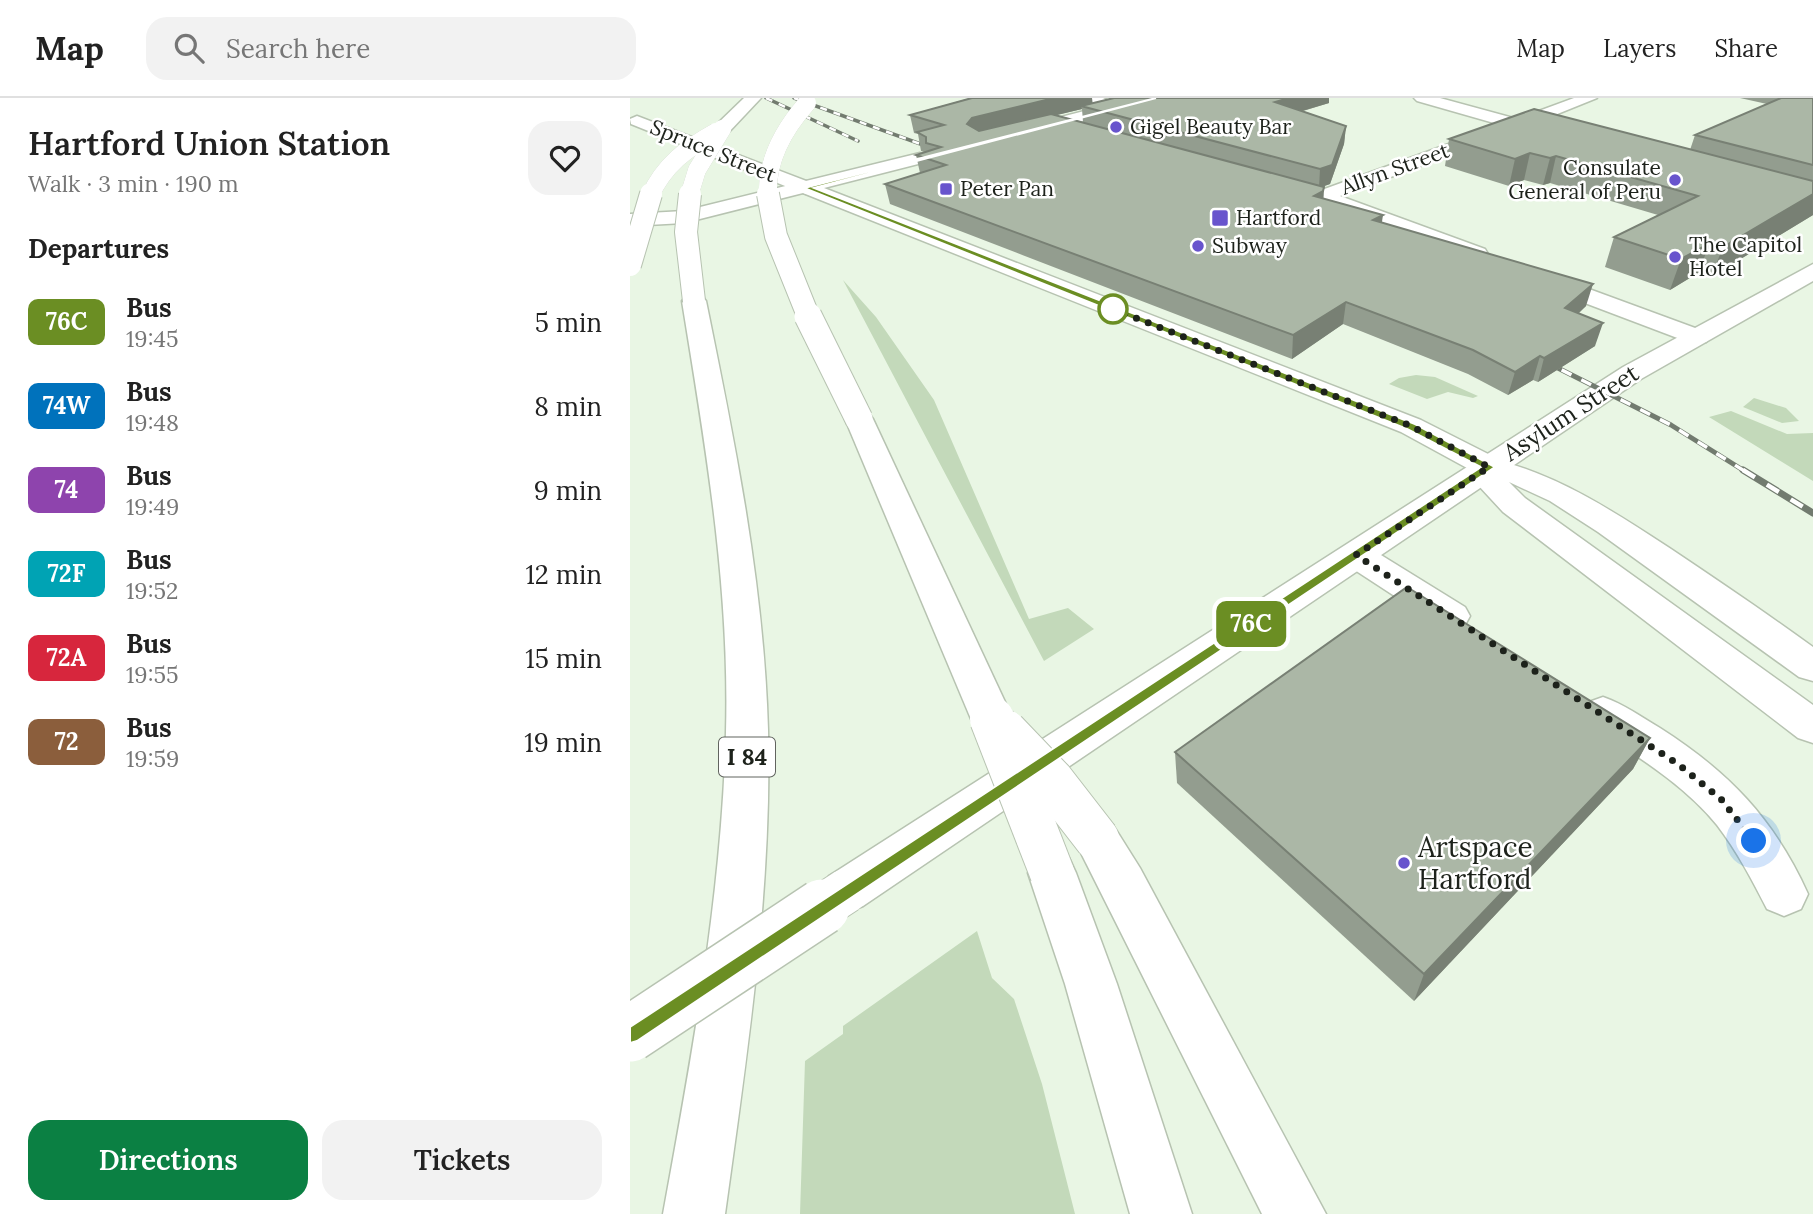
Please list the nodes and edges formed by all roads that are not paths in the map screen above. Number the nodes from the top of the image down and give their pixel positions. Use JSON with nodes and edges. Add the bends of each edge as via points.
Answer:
{"nodes":[{"id":1,"x":753,"y":98,"type":"edge"},
{"id":2,"x":1089,"y":98,"type":"edge"},
{"id":3,"x":1153,"y":98,"type":"edge"},
{"id":4,"x":1422,"y":98,"type":"edge"},
{"id":5,"x":1589,"y":98,"type":"edge"},
{"id":6,"x":811,"y":100,"type":"edge"},
{"id":7,"x":1115,"y":108,"type":"junction"},
{"id":8,"x":637,"y":121,"type":"dead end"},
{"id":9,"x":1516,"y":123,"type":"junction"},
{"id":10,"x":1055,"y":124,"type":"junction"},
{"id":11,"x":722,"y":130,"type":"junction"},
{"id":12,"x":1095,"y":135,"type":"edge"},
{"id":13,"x":1005,"y":136,"type":"edge"},
{"id":14,"x":1570,"y":138,"type":"edge"},
{"id":15,"x":920,"y":158,"type":"edge"},
{"id":16,"x":1250,"y":177,"type":"edge"},
{"id":17,"x":807,"y":188,"type":"junction"},
{"id":18,"x":1320,"y":197,"type":"junction"},
{"id":19,"x":630,"y":220,"type":"edge"},
{"id":20,"x":1497,"y":262,"type":"edge"},
{"id":21,"x":630,"y":265,"type":"edge"},
{"id":22,"x":1813,"y":271,"type":"edge"},
{"id":23,"x":1523,"y":272,"type":"edge"},
{"id":24,"x":1696,"y":337,"type":"junction"},
{"id":25,"x":1489,"y":467,"type":"junction"},
{"id":26,"x":1356,"y":555,"type":"junction"},
{"id":27,"x":1479,"y":634,"type":"edge"},
{"id":28,"x":1813,"y":667,"type":"edge"},
{"id":29,"x":1571,"y":692,"type":"edge"},
{"id":30,"x":992,"y":719,"type":"junction"},
{"id":31,"x":1813,"y":727,"type":"edge"},
{"id":32,"x":1784,"y":894,"type":"dead end"},
{"id":33,"x":630,"y":1034,"type":"edge"},
{"id":34,"x":694,"y":1214,"type":"edge"},
{"id":35,"x":1161,"y":1214,"type":"edge"},
{"id":36,"x":1295,"y":1214,"type":"edge"}],
"edges":[{"from":1,"to":11,"type":"main road","number":"I 84"},
{"from":2,"to":7,"type":"main road"},
{"from":3,"to":7,"type":"main road"},
{"from":4,"to":9,"type":"main road"},
{"from":5,"to":9,"type":"main road","name":"Allyn Street"},
{"from":6,"to":30,"type":"main road","bridge":true,"via":[[783,135],[771,163],[766,188],[771,220],[803,304],[882,469]]},
{"from":7,"to":10,"type":"main road"},
{"from":8,"to":17,"type":"main road","name":"Spruce Street"},
{"from":9,"to":14,"type":"main road"},
{"from":9,"to":18,"type":"main road","name":"Allyn Street"},
{"from":10,"to":12,"type":"main road"},
{"from":10,"to":13,"type":"main road"},
{"from":11,"to":21,"type":"main road","bridge":true,"via":[[685,148],[666,165],[647,205]]},
{"from":11,"to":34,"type":"main road","number":"I 84","bridge":true,"via":[[698,167],[684,230],[737,568],[747,730],[739,878]]},
{"from":15,"to":17,"type":"main road"},
{"from":16,"to":18,"type":"main road"},
{"from":17,"to":19,"type":"main road","via":[[684,217]]},
{"from":17,"to":25,"type":"main road","name":"Spruce Street","via":[[1411,426]]},
{"from":18,"to":20,"type":"main road"},
{"from":22,"to":24,"type":"main road","name":"Asylum Street"},
{"from":23,"to":24,"type":"main road"},
{"from":24,"to":25,"type":"main road","name":"Asylum Street","via":[[1632,373]]},
{"from":25,"to":26,"type":"main road","name":"Asylum Street"},
{"from":25,"to":28,"type":"main road","name":"Spruce Street","via":[[1558,492],[1674,567]]},
{"from":25,"to":31,"type":"main road","via":[[1494,485],[1514,505]]},
{"from":26,"to":27,"type":"main road"},
{"from":26,"to":33,"type":"main road","name":"Asylum Street","bridge":true},
{"from":29,"to":32,"type":"main road","via":[[1678,764],[1721,799],[1754,841]]},
{"from":30,"to":35,"type":"main road","bridge":true,"via":[[1095,996]]},
{"from":30,"to":36,"type":"main road","bridge":true,"via":[[1052,781],[1114,865]]}]}
